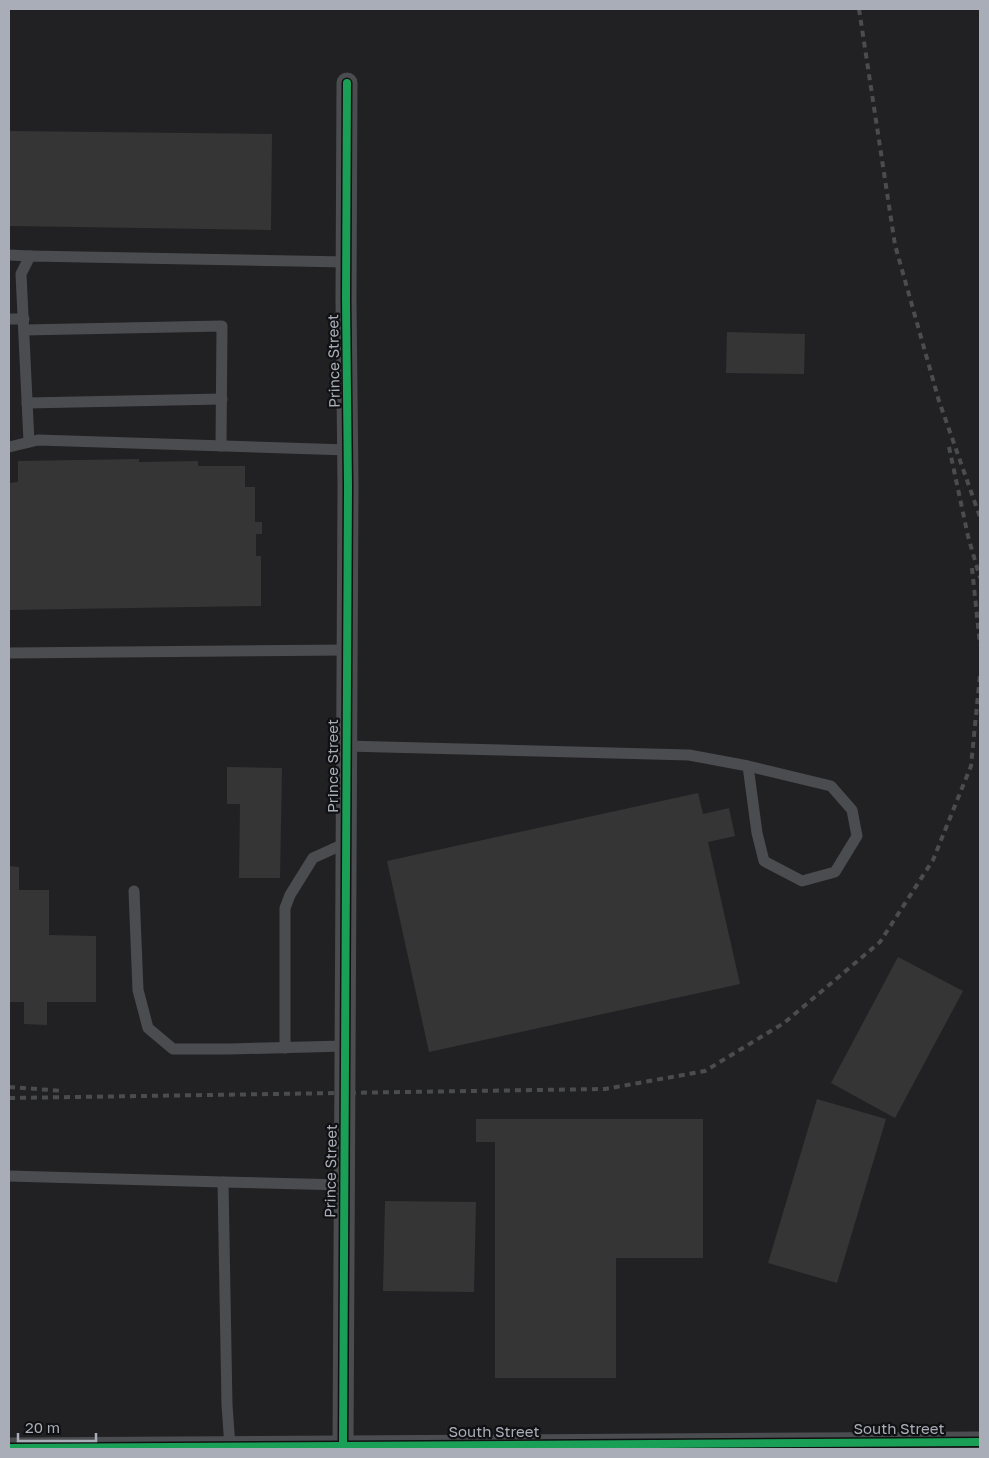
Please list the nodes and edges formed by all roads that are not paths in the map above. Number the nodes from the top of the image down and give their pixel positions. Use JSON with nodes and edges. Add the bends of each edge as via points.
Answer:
{"nodes":[{"id":1,"x":347,"y":83,"type":"dead end"},
{"id":2,"x":9,"y":254,"type":"edge"},
{"id":3,"x":30,"y":256,"type":"junction"},
{"id":4,"x":346,"y":262,"type":"junction"},
{"id":5,"x":9,"y":319,"type":"edge"},
{"id":6,"x":24,"y":324,"type":"junction"},
{"id":7,"x":222,"y":399,"type":"junction"},
{"id":8,"x":27,"y":403,"type":"junction"},
{"id":9,"x":29,"y":442,"type":"junction"},
{"id":10,"x":221,"y":446,"type":"junction"},
{"id":11,"x":9,"y":447,"type":"edge"},
{"id":12,"x":348,"y":450,"type":"junction"},
{"id":13,"x":347,"y":650,"type":"junction"},
{"id":14,"x":9,"y":654,"type":"edge"},
{"id":15,"x":346,"y":746,"type":"junction"},
{"id":16,"x":748,"y":766,"type":"junction"},
{"id":17,"x":346,"y":843,"type":"junction"},
{"id":18,"x":134,"y":891,"type":"dead end"},
{"id":19,"x":345,"y":1046,"type":"junction"},
{"id":20,"x":284,"y":1048,"type":"junction"},
{"id":21,"x":9,"y":1176,"type":"edge"},
{"id":22,"x":223,"y":1182,"type":"junction"},
{"id":23,"x":344,"y":1185,"type":"junction"},
{"id":24,"x":980,"y":1442,"type":"edge"},
{"id":25,"x":230,"y":1447,"type":"junction"},
{"id":26,"x":9,"y":1448,"type":"edge"},
{"id":27,"x":343,"y":1448,"type":"edge"}],
"edges":[{"from":1,"to":4,"type":"street","name":"Prince Street"},
{"from":2,"to":3,"type":"lane"},
{"from":3,"to":4,"type":"lane"},
{"from":3,"to":6,"type":"lane","via":[[21,274]]},
{"from":4,"to":12,"type":"street","name":"Prince Street"},
{"from":5,"to":6,"type":"lane"},
{"from":6,"to":7,"type":"lane","via":[[222,326]]},
{"from":6,"to":8,"type":"lane"},
{"from":7,"to":8,"type":"lane"},
{"from":7,"to":10,"type":"lane"},
{"from":8,"to":9,"type":"lane"},
{"from":9,"to":10,"type":"lane"},
{"from":9,"to":11,"type":"lane"},
{"from":10,"to":12,"type":"lane"},
{"from":12,"to":13,"type":"street","name":"Prince Street"},
{"from":13,"to":14,"type":"lane"},
{"from":13,"to":15,"type":"street","name":"Prince Street"},
{"from":15,"to":16,"type":"lane","via":[[689,755]]},
{"from":15,"to":17,"type":"street","name":"Prince Street"},
{"from":16,"to":16,"type":"lane","via":[[831,786],[852,810],[856,836],[835,872],[802,881],[764,861]]},
{"from":17,"to":19,"type":"street","name":"Prince Street"},
{"from":17,"to":20,"type":"lane","via":[[312,858],[285,908]]},
{"from":18,"to":20,"type":"lane","via":[[138,990],[148,1028],[173,1049]]},
{"from":19,"to":20,"type":"lane"},
{"from":19,"to":23,"type":"street","name":"Prince Street"},
{"from":21,"to":22,"type":"lane"},
{"from":22,"to":23,"type":"lane"},
{"from":22,"to":25,"type":"lane"},
{"from":23,"to":27,"type":"street","name":"Prince Street"},
{"from":24,"to":27,"type":"street","name":"South Street"},
{"from":25,"to":26,"type":"street","name":"South Street"},
{"from":25,"to":27,"type":"street","name":"South Street"}]}
